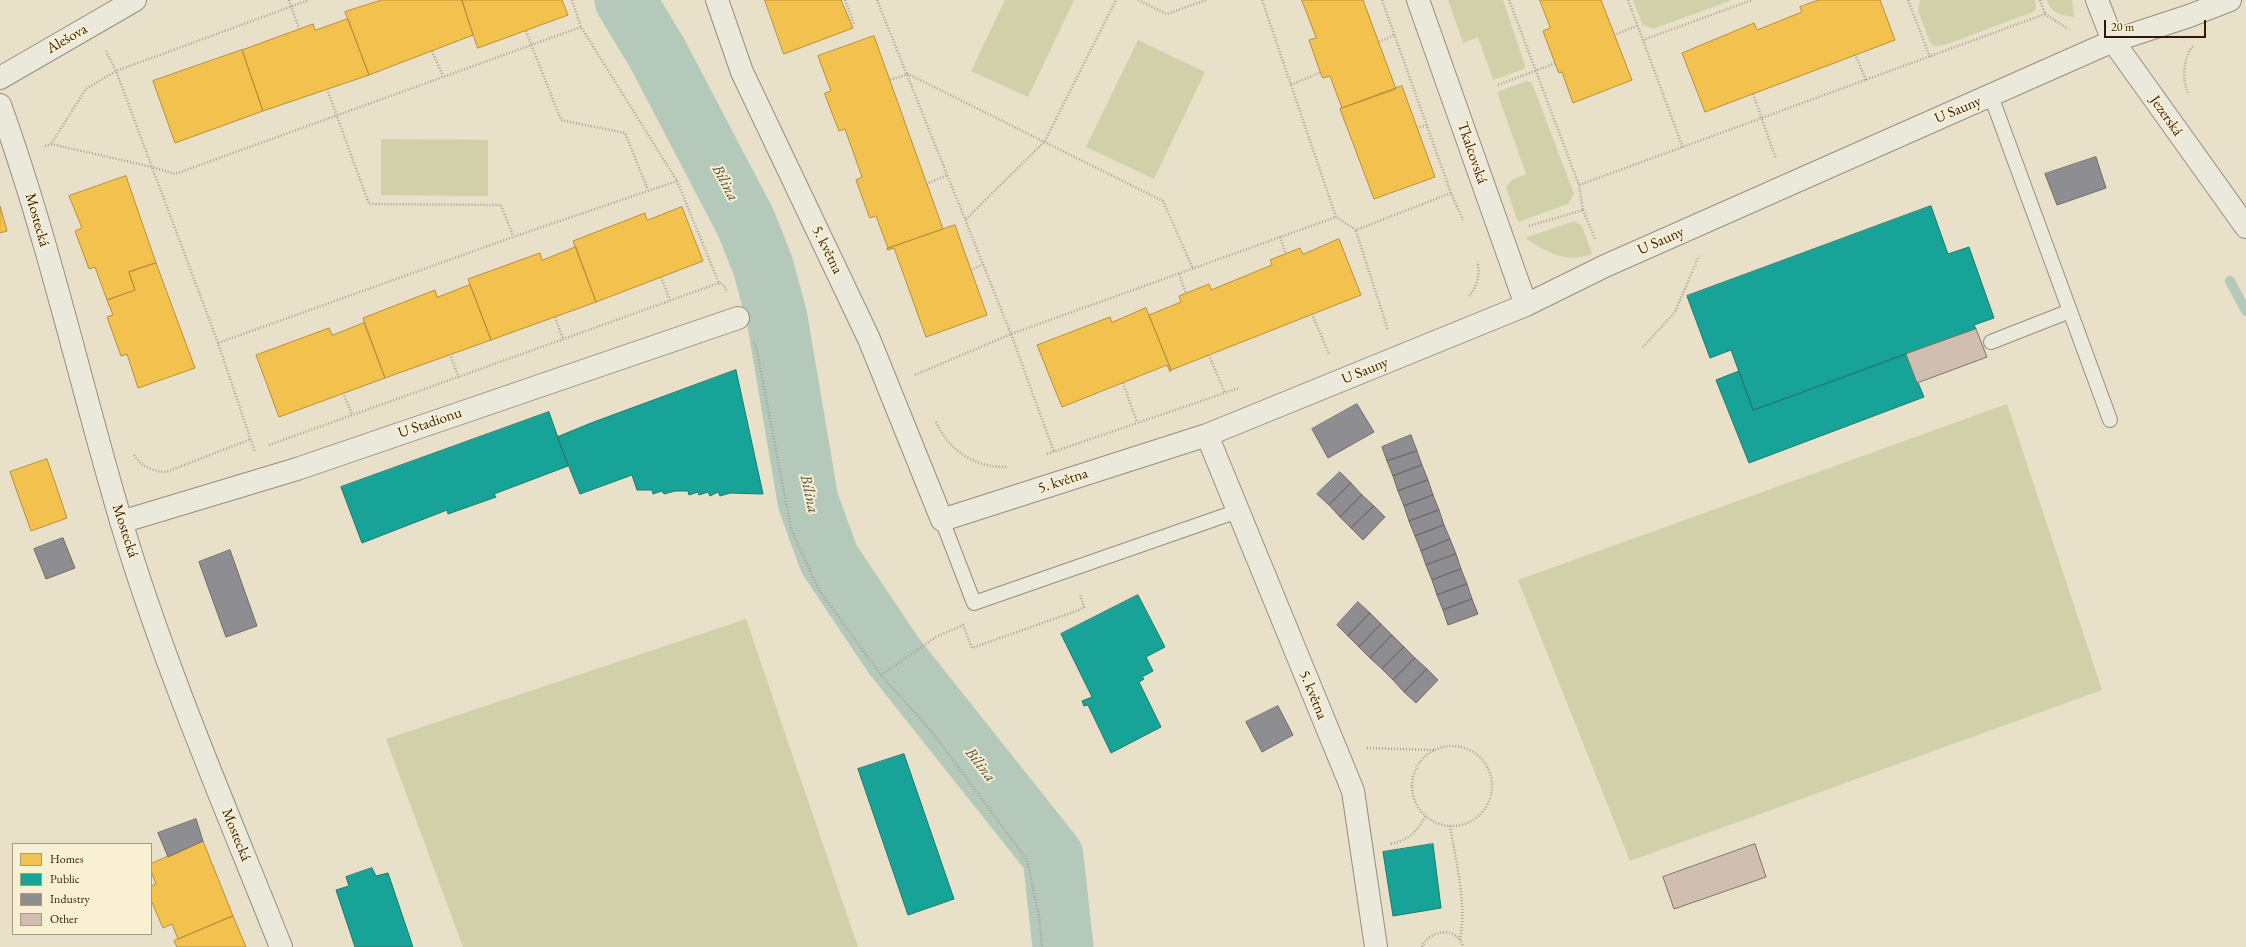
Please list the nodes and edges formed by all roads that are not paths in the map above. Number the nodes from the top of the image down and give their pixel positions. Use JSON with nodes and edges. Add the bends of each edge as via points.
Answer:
{"nodes":[{"id":1,"x":135,"y":0,"type":"edge"},
{"id":2,"x":717,"y":0,"type":"edge"},
{"id":3,"x":1418,"y":0,"type":"edge"},
{"id":4,"x":2097,"y":0,"type":"edge"},
{"id":5,"x":2230,"y":0,"type":"edge"},
{"id":6,"x":2113,"y":41,"type":"junction"},
{"id":7,"x":0,"y":78,"type":"edge"},
{"id":8,"x":1991,"y":96,"type":"junction"},
{"id":9,"x":0,"y":105,"type":"edge"},
{"id":10,"x":2246,"y":227,"type":"edge"},
{"id":11,"x":1526,"y":305,"type":"junction"},
{"id":12,"x":2070,"y":311,"type":"junction"},
{"id":13,"x":738,"y":318,"type":"road end"},
{"id":14,"x":1991,"y":342,"type":"dead end"},
{"id":15,"x":2110,"y":420,"type":"dead end"},
{"id":16,"x":1207,"y":435,"type":"junction"},
{"id":17,"x":1238,"y":511,"type":"junction"},
{"id":18,"x":942,"y":520,"type":"junction"},
{"id":19,"x":121,"y":522,"type":"junction"},
{"id":20,"x":281,"y":947,"type":"edge"},
{"id":21,"x":1376,"y":947,"type":"edge"}],
"edges":[{"from":1,"to":7,"type":"street","name":"Alešova"},
{"from":2,"to":18,"type":"street","name":"5. května","via":[[742,72],[869,339]]},
{"from":3,"to":11,"type":"street","name":"Tkalcovská"},
{"from":4,"to":6,"type":"street","name":"Jezerská"},
{"from":5,"to":6,"type":"street","name":"U Sauny"},
{"from":6,"to":8,"type":"street","name":"U Sauny"},
{"from":6,"to":10,"type":"street","name":"Jezerská"},
{"from":8,"to":11,"type":"street","name":"U Sauny","via":[[1786,184],[1605,266]]},
{"from":8,"to":12,"type":"lane"},
{"from":9,"to":19,"type":"street","name":"Mostecká","via":[[18,154]]},
{"from":11,"to":16,"type":"street","name":"U Sauny"},
{"from":12,"to":14,"type":"lane"},
{"from":12,"to":15,"type":"lane"},
{"from":13,"to":19,"type":"street","name":"U Stadionu","via":[[264,479]]},
{"from":16,"to":17,"type":"street","name":"5. května"},
{"from":16,"to":18,"type":"street","name":"5. května"},
{"from":17,"to":18,"type":"lane","via":[[974,603]]},
{"from":17,"to":21,"type":"street","name":"5. května","via":[[1353,791]]},
{"from":19,"to":20,"type":"street","name":"Mostecká","via":[[180,695]]}]}
